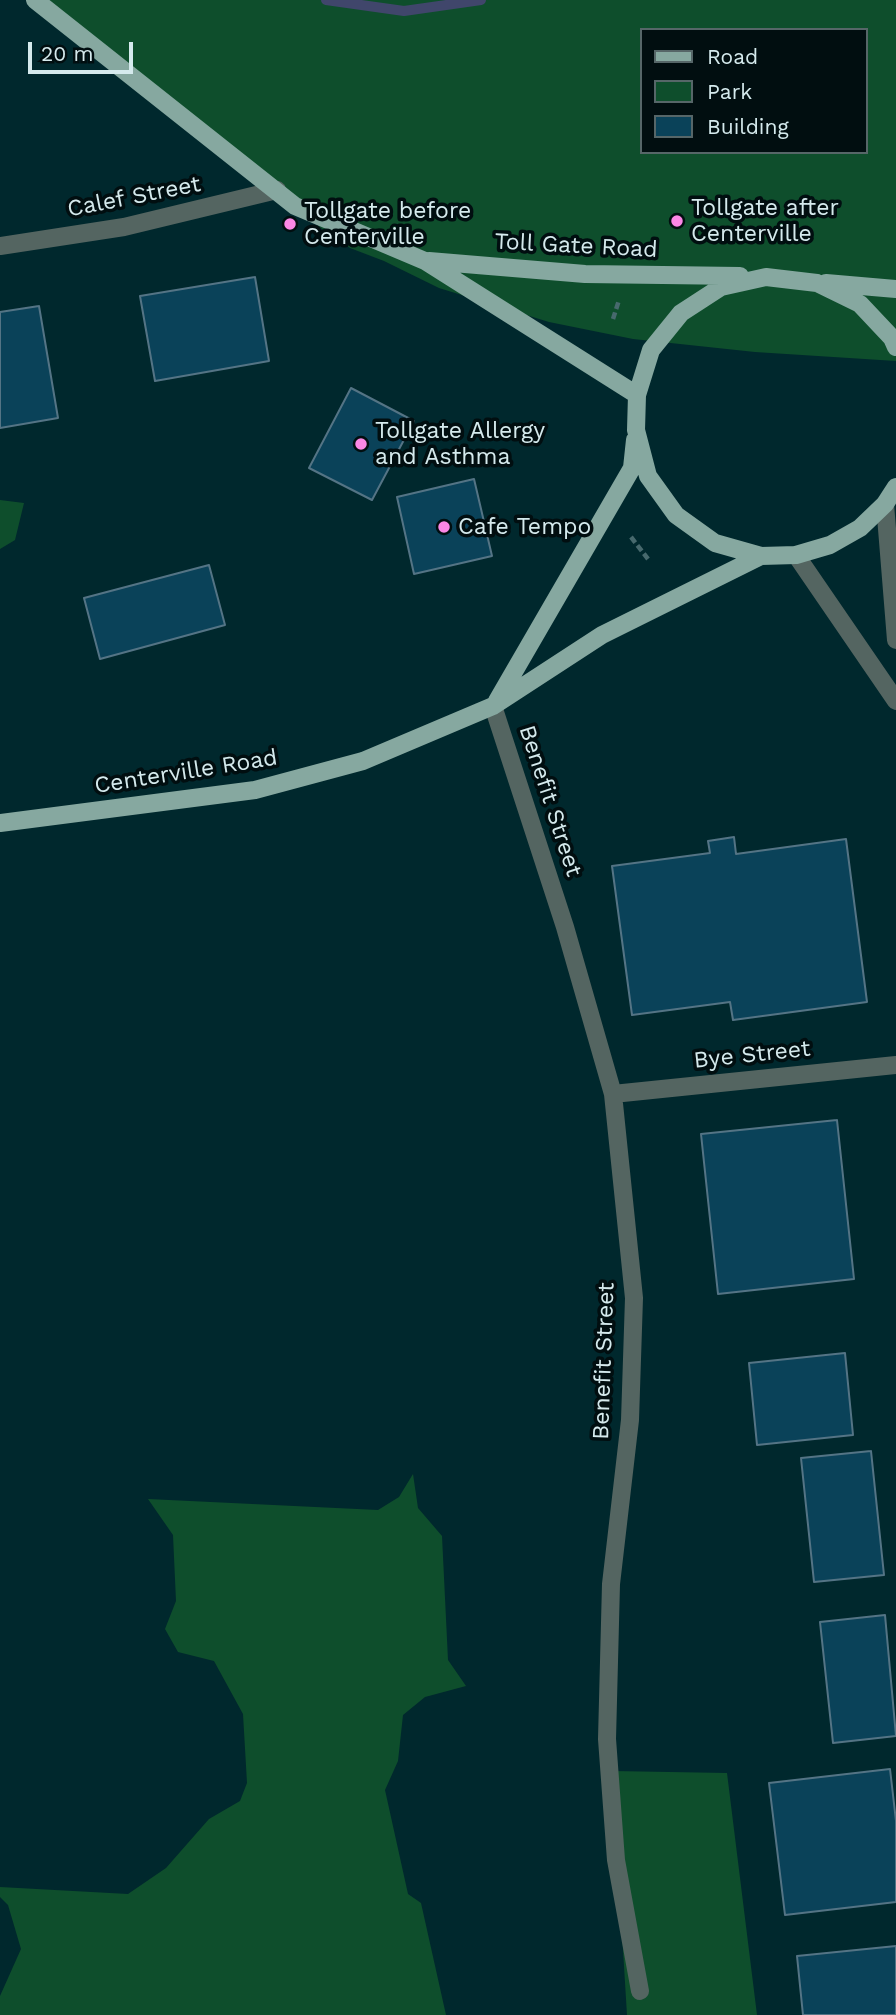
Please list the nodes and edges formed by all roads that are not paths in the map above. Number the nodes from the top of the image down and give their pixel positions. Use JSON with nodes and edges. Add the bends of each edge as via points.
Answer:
{"nodes":[{"id":1,"x":35,"y":0,"type":"edge"},
{"id":2,"x":277,"y":190,"type":"junction"},
{"id":3,"x":0,"y":246,"type":"edge"},
{"id":4,"x":425,"y":261,"type":"junction"},
{"id":5,"x":766,"y":277,"type":"junction"},
{"id":6,"x":817,"y":283,"type":"junction"},
{"id":7,"x":896,"y":289,"type":"edge"},
{"id":8,"x":896,"y":347,"type":"edge"},
{"id":9,"x":637,"y":396,"type":"junction"},
{"id":10,"x":636,"y":430,"type":"junction"},
{"id":11,"x":896,"y":487,"type":"edge"},
{"id":12,"x":885,"y":505,"type":"junction"},
{"id":13,"x":796,"y":555,"type":"junction"},
{"id":14,"x":761,"y":556,"type":"junction"},
{"id":15,"x":896,"y":640,"type":"edge"},
{"id":16,"x":896,"y":701,"type":"edge"},
{"id":17,"x":494,"y":706,"type":"junction"},
{"id":18,"x":0,"y":823,"type":"edge"},
{"id":19,"x":896,"y":1065,"type":"edge"},
{"id":20,"x":613,"y":1094,"type":"junction"},
{"id":21,"x":640,"y":1991,"type":"dead end"}],
"edges":[{"from":1,"to":2,"type":"main road","name":"Toll Gate Road"},
{"from":2,"to":3,"type":"street","name":"Calef Street","via":[[124,228]]},
{"from":2,"to":4,"type":"main road","name":"Toll Gate Road","via":[[295,206]]},
{"from":4,"to":5,"type":"main road","name":"Toll Gate Road","via":[[585,274]]},
{"from":4,"to":9,"type":"main road","name":"Toll Gate Road"},
{"from":5,"to":6,"type":"main road"},
{"from":5,"to":9,"type":"main road","via":[[720,287],[681,313],[652,351]]},
{"from":6,"to":7,"type":"main road"},
{"from":6,"to":8,"type":"main road","via":[[860,304]]},
{"from":9,"to":10,"type":"main road"},
{"from":10,"to":14,"type":"main road","via":[[648,476],[676,515],[715,543]]},
{"from":10,"to":17,"type":"main road","via":[[632,468]]},
{"from":11,"to":12,"type":"main road"},
{"from":12,"to":13,"type":"main road","via":[[860,528],[830,545]]},
{"from":12,"to":15,"type":"street"},
{"from":13,"to":14,"type":"main road"},
{"from":13,"to":16,"type":"street"},
{"from":14,"to":17,"type":"main road","name":"Centerville Road","via":[[602,635]]},
{"from":17,"to":18,"type":"main road","name":"Centerville Road","via":[[363,761],[255,790]]},
{"from":17,"to":20,"type":"street","name":"Benefit Street"},
{"from":19,"to":20,"type":"street","name":"Bye Street"},
{"from":20,"to":21,"type":"street","name":"Benefit Street","via":[[634,1298],[630,1420],[611,1584],[607,1739],[616,1860]]}]}
